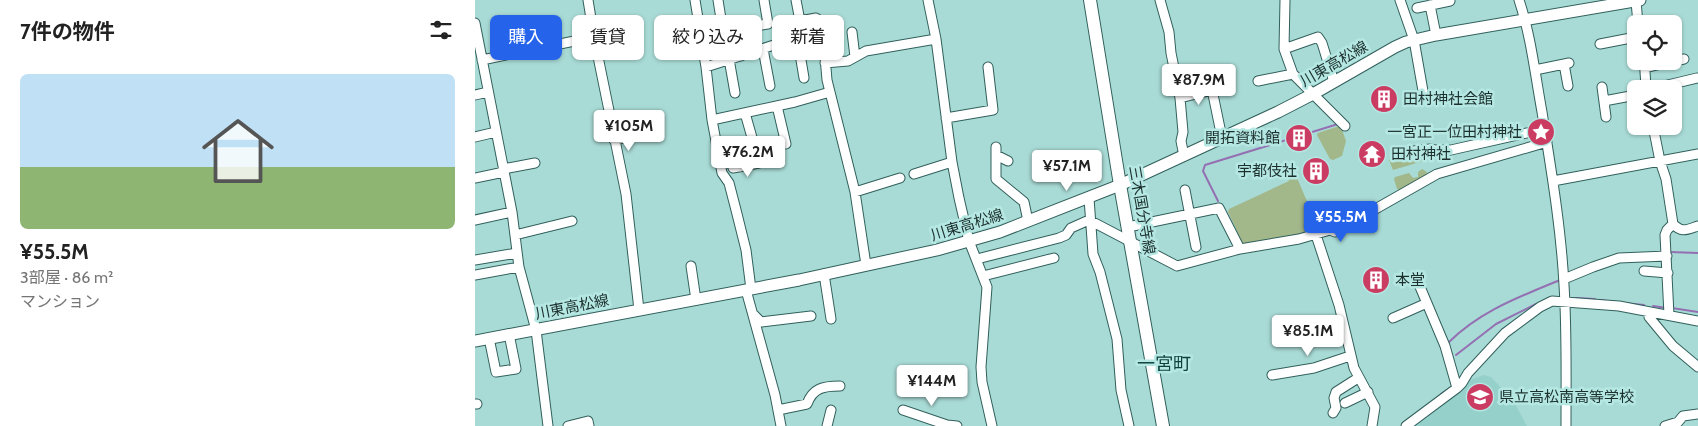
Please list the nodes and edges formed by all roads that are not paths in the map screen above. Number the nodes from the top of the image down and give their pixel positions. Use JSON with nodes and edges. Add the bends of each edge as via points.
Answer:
{"nodes":[{"id":1,"x":588,"y":0,"type":"edge"},
{"id":2,"x":695,"y":0,"type":"edge"},
{"id":3,"x":718,"y":0,"type":"edge"},
{"id":4,"x":764,"y":0,"type":"edge"},
{"id":5,"x":796,"y":0,"type":"edge"},
{"id":6,"x":929,"y":0,"type":"edge"},
{"id":7,"x":1090,"y":0,"type":"edge"},
{"id":8,"x":1160,"y":0,"type":"edge"},
{"id":9,"x":1285,"y":0,"type":"edge"},
{"id":10,"x":1400,"y":0,"type":"edge"},
{"id":11,"x":1519,"y":0,"type":"edge"},
{"id":12,"x":1635,"y":0,"type":"edge"},
{"id":13,"x":1450,"y":1,"type":"edge"},
{"id":14,"x":1430,"y":5,"type":"junction"},
{"id":15,"x":1417,"y":8,"type":"dead end"},
{"id":16,"x":590,"y":15,"type":"edge"},
{"id":17,"x":697,"y":15,"type":"edge"},
{"id":18,"x":720,"y":15,"type":"edge"},
{"id":19,"x":799,"y":15,"type":"edge"},
{"id":20,"x":1637,"y":15,"type":"edge"},
{"id":21,"x":1525,"y":19,"type":"junction"},
{"id":22,"x":475,"y":23,"type":"edge"},
{"id":23,"x":762,"y":25,"type":"edge"},
{"id":24,"x":853,"y":32,"type":"dead end"},
{"id":25,"x":1436,"y":35,"type":"junction"},
{"id":26,"x":936,"y":38,"type":"junction"},
{"id":27,"x":1627,"y":39,"type":"edge"},
{"id":28,"x":1414,"y":40,"type":"junction"},
{"id":29,"x":572,"y":41,"type":"edge"},
{"id":30,"x":1600,"y":44,"type":"dead end"},
{"id":31,"x":772,"y":46,"type":"edge"},
{"id":32,"x":763,"y":49,"type":"joint"},
{"id":33,"x":1284,"y":49,"type":"junction"},
{"id":34,"x":855,"y":57,"type":"junction"},
{"id":35,"x":482,"y":60,"type":"junction"},
{"id":36,"x":598,"y":60,"type":"edge"},
{"id":37,"x":705,"y":60,"type":"edge"},
{"id":38,"x":726,"y":60,"type":"edge"},
{"id":39,"x":729,"y":60,"type":"edge"},
{"id":40,"x":802,"y":60,"type":"edge"},
{"id":41,"x":825,"y":60,"type":"edge"},
{"id":42,"x":825,"y":63,"type":"junction"},
{"id":43,"x":706,"y":67,"type":"junction"},
{"id":44,"x":987,"y":67,"type":"dead end"},
{"id":45,"x":1535,"y":70,"type":"junction"},
{"id":46,"x":1228,"y":73,"type":"dead end"},
{"id":47,"x":1293,"y":74,"type":"junction"},
{"id":48,"x":1209,"y":75,"type":"junction"},
{"id":49,"x":805,"y":78,"type":"dead end"},
{"id":50,"x":1189,"y":78,"type":"dead end"},
{"id":51,"x":1697,"y":78,"type":"edge"},
{"id":52,"x":1258,"y":81,"type":"dead end"},
{"id":53,"x":1334,"y":82,"type":"junction"},
{"id":54,"x":1682,"y":82,"type":"edge"},
{"id":55,"x":770,"y":86,"type":"dead end"},
{"id":56,"x":1568,"y":86,"type":"dead end"},
{"id":57,"x":1602,"y":87,"type":"dead end"},
{"id":58,"x":1212,"y":90,"type":"junction"},
{"id":59,"x":1423,"y":91,"type":"dead end"},
{"id":60,"x":489,"y":92,"type":"junction"},
{"id":61,"x":830,"y":92,"type":"junction"},
{"id":62,"x":735,"y":93,"type":"dead end"},
{"id":63,"x":1313,"y":94,"type":"junction"},
{"id":64,"x":475,"y":95,"type":"edge"},
{"id":65,"x":1627,"y":97,"type":"edge"},
{"id":66,"x":1180,"y":98,"type":"junction"},
{"id":67,"x":1604,"y":101,"type":"junction"},
{"id":68,"x":777,"y":106,"type":"junction"},
{"id":69,"x":745,"y":113,"type":"junction"},
{"id":70,"x":1606,"y":117,"type":"dead end"},
{"id":71,"x":946,"y":118,"type":"junction"},
{"id":72,"x":712,"y":120,"type":"junction"},
{"id":73,"x":630,"y":121,"type":"dead end"},
{"id":74,"x":1345,"y":126,"type":"dead end"},
{"id":75,"x":1544,"y":129,"type":"junction"},
{"id":76,"x":496,"y":132,"type":"junction"},
{"id":77,"x":1655,"y":135,"type":"edge"},
{"id":78,"x":475,"y":137,"type":"edge"},
{"id":79,"x":1222,"y":138,"type":"junction"},
{"id":80,"x":614,"y":140,"type":"junction"},
{"id":81,"x":1547,"y":142,"type":"junction"},
{"id":82,"x":786,"y":144,"type":"dead end"},
{"id":83,"x":718,"y":152,"type":"junction"},
{"id":84,"x":1406,"y":152,"type":"dead end"},
{"id":85,"x":1698,"y":154,"type":"edge"},
{"id":86,"x":1184,"y":156,"type":"junction"},
{"id":87,"x":1008,"y":161,"type":"dead end"},
{"id":88,"x":1660,"y":161,"type":"junction"},
{"id":89,"x":952,"y":162,"type":"junction"},
{"id":90,"x":535,"y":163,"type":"dead end"},
{"id":91,"x":504,"y":170,"type":"junction"},
{"id":92,"x":913,"y":174,"type":"dead end"},
{"id":93,"x":475,"y":178,"type":"edge"},
{"id":94,"x":900,"y":178,"type":"dead end"},
{"id":95,"x":1553,"y":181,"type":"junction"},
{"id":96,"x":1120,"y":185,"type":"junction"},
{"id":97,"x":1185,"y":190,"type":"dead end"},
{"id":98,"x":855,"y":192,"type":"junction"},
{"id":99,"x":1089,"y":198,"type":"junction"},
{"id":100,"x":512,"y":212,"type":"junction"},
{"id":101,"x":1190,"y":214,"type":"junction"},
{"id":102,"x":475,"y":220,"type":"edge"},
{"id":103,"x":1089,"y":220,"type":"junction"},
{"id":104,"x":572,"y":221,"type":"dead end"},
{"id":105,"x":1028,"y":221,"type":"junction"},
{"id":106,"x":1673,"y":224,"type":"junction"},
{"id":107,"x":1698,"y":226,"type":"edge"},
{"id":108,"x":1128,"y":227,"type":"junction"},
{"id":109,"x":1316,"y":234,"type":"junction"},
{"id":110,"x":515,"y":236,"type":"junction"},
{"id":111,"x":969,"y":242,"type":"junction"},
{"id":112,"x":1131,"y":242,"type":"junction"},
{"id":113,"x":1197,"y":247,"type":"dead end"},
{"id":114,"x":1240,"y":249,"type":"junction"},
{"id":115,"x":517,"y":253,"type":"junction"},
{"id":116,"x":1667,"y":256,"type":"junction"},
{"id":117,"x":1054,"y":258,"type":"dead end"},
{"id":118,"x":977,"y":259,"type":"junction"},
{"id":119,"x":475,"y":260,"type":"edge"},
{"id":120,"x":866,"y":265,"type":"junction"},
{"id":121,"x":691,"y":266,"type":"dead end"},
{"id":122,"x":519,"y":267,"type":"junction"},
{"id":123,"x":1645,"y":272,"type":"dead end"},
{"id":124,"x":1668,"y":273,"type":"junction"},
{"id":125,"x":824,"y":274,"type":"junction"},
{"id":126,"x":475,"y":275,"type":"edge"},
{"id":127,"x":983,"y":276,"type":"junction"},
{"id":128,"x":1564,"y":279,"type":"junction"},
{"id":129,"x":1419,"y":282,"type":"dead end"},
{"id":130,"x":749,"y":290,"type":"junction"},
{"id":131,"x":696,"y":300,"type":"junction"},
{"id":132,"x":1564,"y":302,"type":"junction"},
{"id":133,"x":1427,"y":303,"type":"junction"},
{"id":134,"x":639,"y":310,"type":"junction"},
{"id":135,"x":1649,"y":312,"type":"junction"},
{"id":136,"x":753,"y":314,"type":"junction"},
{"id":137,"x":811,"y":316,"type":"dead end"},
{"id":138,"x":1669,"y":316,"type":"junction"},
{"id":139,"x":1393,"y":318,"type":"dead end"},
{"id":140,"x":831,"y":319,"type":"dead end"},
{"id":141,"x":1698,"y":321,"type":"edge"},
{"id":142,"x":536,"y":330,"type":"junction"},
{"id":143,"x":509,"y":334,"type":"junction"},
{"id":144,"x":489,"y":338,"type":"junction"},
{"id":145,"x":475,"y":341,"type":"edge"},
{"id":146,"x":1350,"y":356,"type":"junction"},
{"id":147,"x":1698,"y":367,"type":"edge"},
{"id":148,"x":1272,"y":376,"type":"dead end"},
{"id":149,"x":1359,"y":378,"type":"junction"},
{"id":150,"x":840,"y":386,"type":"dead end"},
{"id":151,"x":1457,"y":388,"type":"junction"},
{"id":152,"x":1368,"y":392,"type":"junction"},
{"id":153,"x":1345,"y":403,"type":"dead end"},
{"id":154,"x":778,"y":410,"type":"junction"},
{"id":155,"x":831,"y":410,"type":"dead end"},
{"id":156,"x":903,"y":410,"type":"dead end"},
{"id":157,"x":1333,"y":413,"type":"dead end"},
{"id":158,"x":1698,"y":414,"type":"edge"},
{"id":159,"x":548,"y":426,"type":"edge"},
{"id":160,"x":568,"y":426,"type":"edge"},
{"id":161,"x":589,"y":426,"type":"edge"},
{"id":162,"x":781,"y":426,"type":"edge"},
{"id":163,"x":827,"y":426,"type":"edge"},
{"id":164,"x":957,"y":426,"type":"edge"},
{"id":165,"x":992,"y":426,"type":"edge"},
{"id":166,"x":1129,"y":426,"type":"edge"},
{"id":167,"x":1163,"y":426,"type":"edge"},
{"id":168,"x":1371,"y":426,"type":"edge"},
{"id":169,"x":1406,"y":426,"type":"edge"},
{"id":170,"x":1566,"y":426,"type":"edge"},
{"id":171,"x":1665,"y":426,"type":"edge"}],
"edges":[{"from":1,"to":16,"type":"street"},
{"from":2,"to":17,"type":"street"},
{"from":3,"to":18,"type":"street"},
{"from":4,"to":23,"type":"street","via":[[768,24]]},
{"from":5,"to":19,"type":"street"},
{"from":6,"to":26,"type":"street"},
{"from":7,"to":96,"type":"main road","name":"三木国分寺線"},
{"from":8,"to":66,"type":"street"},
{"from":9,"to":33,"type":"street"},
{"from":10,"to":28,"type":"street"},
{"from":11,"to":21,"type":"street"},
{"from":12,"to":20,"type":"street"},
{"from":12,"to":21,"type":"main road","name":"川東高松線"},
{"from":13,"to":14,"type":"street"},
{"from":14,"to":15,"type":"street"},
{"from":14,"to":25,"type":"street"},
{"from":21,"to":25,"type":"main road","name":"川東高松線"},
{"from":21,"to":45,"type":"street"},
{"from":22,"to":35,"type":"street"},
{"from":24,"to":34,"type":"street"},
{"from":25,"to":28,"type":"main road","name":"川東高松線"},
{"from":26,"to":34,"type":"street"},
{"from":26,"to":71,"type":"street"},
{"from":27,"to":30,"type":"street"},
{"from":28,"to":53,"type":"main road","name":"川東高松線","via":[[1395,47]]},
{"from":28,"to":59,"type":"street"},
{"from":29,"to":35,"type":"street"},
{"from":31,"to":32,"type":"street"},
{"from":32,"to":55,"type":"street"},
{"from":33,"to":47,"type":"street"},
{"from":33,"to":53,"type":"street","via":[[1318,37]]},
{"from":34,"to":42,"type":"street","via":[[848,61]]},
{"from":35,"to":60,"type":"street"},
{"from":36,"to":80,"type":"street"},
{"from":37,"to":43,"type":"street"},
{"from":38,"to":43,"type":"street"},
{"from":39,"to":62,"type":"street"},
{"from":40,"to":49,"type":"street"},
{"from":41,"to":42,"type":"street"},
{"from":42,"to":61,"type":"street"},
{"from":43,"to":72,"type":"street"},
{"from":44,"to":71,"type":"street","via":[[993,110]]},
{"from":45,"to":56,"type":"street","via":[[1566,63]]},
{"from":45,"to":75,"type":"street"},
{"from":46,"to":48,"type":"street"},
{"from":47,"to":52,"type":"street"},
{"from":47,"to":63,"type":"street"},
{"from":48,"to":50,"type":"street"},
{"from":48,"to":58,"type":"street"},
{"from":51,"to":54,"type":"street"},
{"from":53,"to":63,"type":"main road","name":"川東高松線"},
{"from":57,"to":67,"type":"street"},
{"from":58,"to":66,"type":"street"},
{"from":58,"to":79,"type":"street"},
{"from":60,"to":64,"type":"street"},
{"from":60,"to":76,"type":"street"},
{"from":61,"to":68,"type":"street"},
{"from":61,"to":98,"type":"street"},
{"from":63,"to":74,"type":"street"},
{"from":63,"to":79,"type":"main road","name":"川東高松線"},
{"from":65,"to":67,"type":"street"},
{"from":66,"to":86,"type":"street"},
{"from":67,"to":70,"type":"street"},
{"from":68,"to":69,"type":"street"},
{"from":68,"to":82,"type":"street"},
{"from":69,"to":72,"type":"street"},
{"from":69,"to":83,"type":"street","via":[[758,159],[736,168],[736,149]]},
{"from":71,"to":89,"type":"street"},
{"from":72,"to":83,"type":"street"},
{"from":73,"to":80,"type":"street","via":[[636,135]]},
{"from":75,"to":81,"type":"street"},
{"from":75,"to":84,"type":"street","via":[[1451,150]]},
{"from":76,"to":78,"type":"street"},
{"from":76,"to":91,"type":"street"},
{"from":77,"to":88,"type":"street"},
{"from":79,"to":86,"type":"main road","name":"川東高松線"},
{"from":80,"to":134,"type":"street","via":[[625,194]]},
{"from":81,"to":95,"type":"street"},
{"from":81,"to":109,"type":"street","via":[[1437,174],[1335,232],[1330,230]]},
{"from":83,"to":130,"type":"street","via":[[745,250]]},
{"from":85,"to":88,"type":"street"},
{"from":86,"to":96,"type":"main road","name":"川東高松線"},
{"from":87,"to":105,"type":"street","via":[[996,151],[996,179],[1015,188],[1024,202]]},
{"from":88,"to":95,"type":"street"},
{"from":88,"to":106,"type":"street"},
{"from":89,"to":92,"type":"street"},
{"from":89,"to":111,"type":"street"},
{"from":90,"to":91,"type":"street"},
{"from":91,"to":93,"type":"street"},
{"from":91,"to":100,"type":"street"},
{"from":94,"to":98,"type":"street"},
{"from":95,"to":128,"type":"street"},
{"from":96,"to":99,"type":"main road","name":"川東高松線"},
{"from":96,"to":108,"type":"main road","name":"三木国分寺線"},
{"from":97,"to":101,"type":"street"},
{"from":98,"to":120,"type":"street"},
{"from":99,"to":103,"type":"street"},
{"from":99,"to":105,"type":"main road","name":"川東高松線"},
{"from":100,"to":102,"type":"street"},
{"from":100,"to":110,"type":"street"},
{"from":101,"to":108,"type":"street"},
{"from":101,"to":113,"type":"street"},
{"from":101,"to":114,"type":"street","via":[[1219,208]]},
{"from":103,"to":112,"type":"street"},
{"from":103,"to":118,"type":"street","via":[[1059,238]]},
{"from":103,"to":166,"type":"street","via":[[1093,254],[1117,339],[1121,390]]},
{"from":104,"to":110,"type":"street"},
{"from":105,"to":111,"type":"main road","name":"川東高松線"},
{"from":106,"to":107,"type":"street","via":[[1684,230]]},
{"from":106,"to":116,"type":"street","via":[[1665,235]]},
{"from":108,"to":112,"type":"main road","name":"三木国分寺線"},
{"from":109,"to":114,"type":"street"},
{"from":109,"to":146,"type":"street","via":[[1339,305]]},
{"from":110,"to":115,"type":"street"},
{"from":111,"to":118,"type":"street"},
{"from":111,"to":120,"type":"main road","name":"川東高松線"},
{"from":112,"to":114,"type":"street","via":[[1177,266]]},
{"from":112,"to":167,"type":"main road","name":"三木国分寺線"},
{"from":115,"to":119,"type":"street"},
{"from":115,"to":122,"type":"street"},
{"from":116,"to":124,"type":"street"},
{"from":116,"to":128,"type":"street","via":[[1619,258]]},
{"from":117,"to":127,"type":"street"},
{"from":118,"to":127,"type":"street"},
{"from":120,"to":125,"type":"main road","name":"川東高松線"},
{"from":121,"to":131,"type":"street"},
{"from":122,"to":126,"type":"street"},
{"from":122,"to":142,"type":"street"},
{"from":123,"to":124,"type":"street"},
{"from":124,"to":138,"type":"street"},
{"from":125,"to":130,"type":"main road","name":"川東高松線"},
{"from":125,"to":140,"type":"street"},
{"from":127,"to":165,"type":"street","via":[[987,287],[981,368]]},
{"from":128,"to":132,"type":"street"},
{"from":129,"to":133,"type":"street"},
{"from":130,"to":131,"type":"main road","name":"川東高松線"},
{"from":130,"to":136,"type":"street"},
{"from":131,"to":134,"type":"main road","name":"川東高松線"},
{"from":132,"to":135,"type":"street"},
{"from":132,"to":151,"type":"street","via":[[1545,304],[1505,332]]},
{"from":132,"to":170,"type":"street"},
{"from":133,"to":139,"type":"street"},
{"from":133,"to":151,"type":"street","via":[[1445,346]]},
{"from":134,"to":142,"type":"main road","name":"川東高松線"},
{"from":135,"to":138,"type":"street"},
{"from":135,"to":147,"type":"street","via":[[1649,317],[1673,346]]},
{"from":136,"to":137,"type":"street","via":[[761,322]]},
{"from":136,"to":154,"type":"street"},
{"from":138,"to":141,"type":"street"},
{"from":142,"to":143,"type":"main road","name":"川東高松線"},
{"from":142,"to":159,"type":"street"},
{"from":143,"to":144,"type":"main road","name":"川東高松線"},
{"from":143,"to":144,"type":"street","via":[[516,369],[496,372]]},
{"from":144,"to":145,"type":"main road","name":"川東高松線"},
{"from":146,"to":148,"type":"street","via":[[1314,368]]},
{"from":146,"to":149,"type":"street"},
{"from":149,"to":152,"type":"street"},
{"from":149,"to":157,"type":"street","via":[[1336,392]]},
{"from":150,"to":154,"type":"street","via":[[818,388],[807,404]]},
{"from":151,"to":169,"type":"street"},
{"from":152,"to":153,"type":"street"},
{"from":152,"to":168,"type":"street","via":[[1375,407]]},
{"from":154,"to":162,"type":"street"},
{"from":155,"to":163,"type":"street"},
{"from":156,"to":164,"type":"street"},
{"from":158,"to":171,"type":"street","via":[[1683,416],[1678,422]]},
{"from":160,"to":161,"type":"street","via":[[588,421]]}]}
